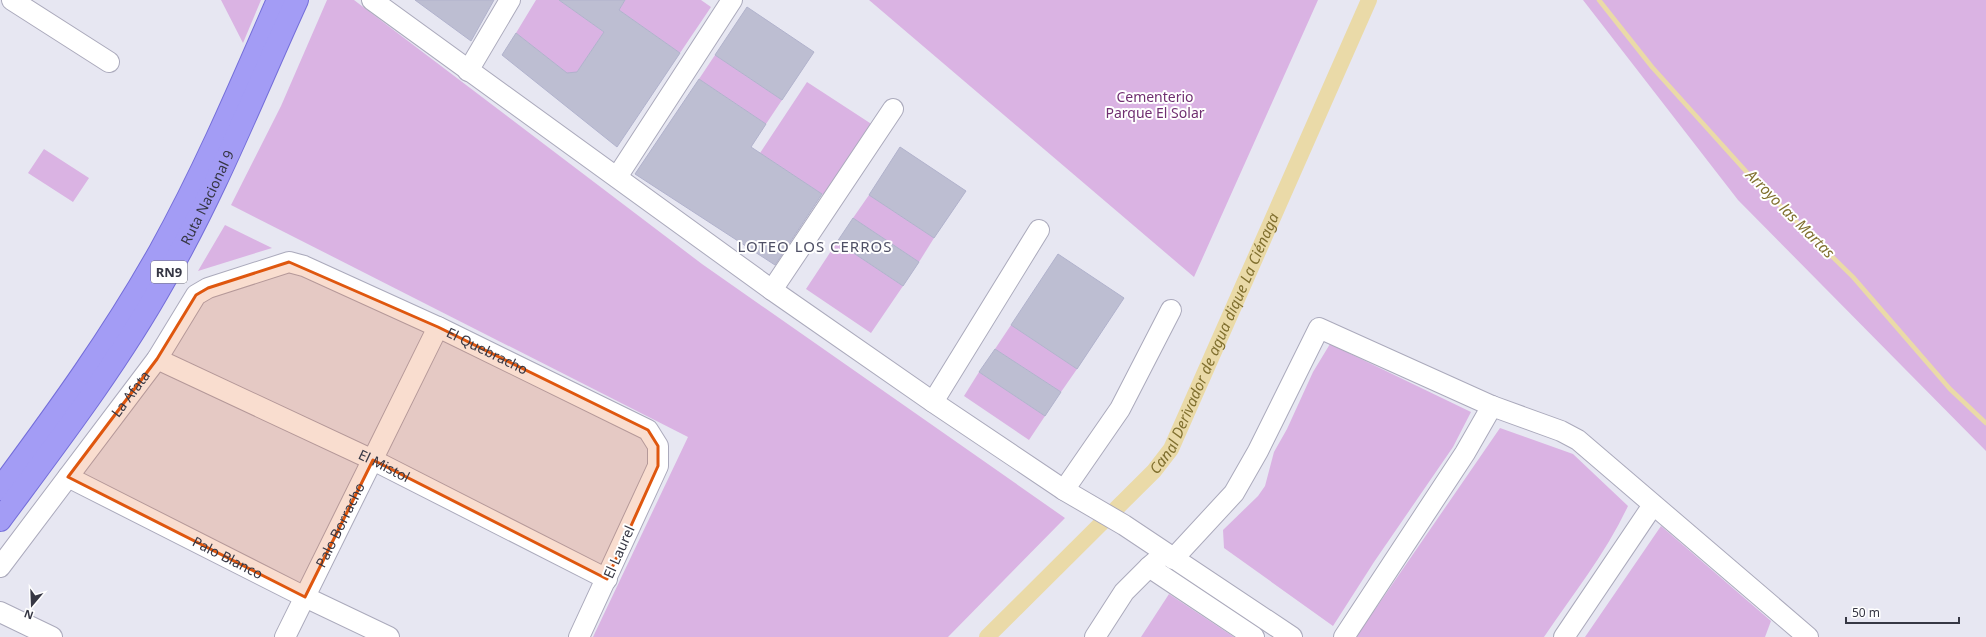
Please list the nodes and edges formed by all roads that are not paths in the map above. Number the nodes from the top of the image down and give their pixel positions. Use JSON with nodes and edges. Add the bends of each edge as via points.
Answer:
{"nodes":[{"id":1,"x":12,"y":0,"type":"edge"},
{"id":2,"x":278,"y":0,"type":"edge"},
{"id":3,"x":297,"y":0,"type":"edge"},
{"id":4,"x":372,"y":0,"type":"edge"},
{"id":5,"x":510,"y":0,"type":"edge"},
{"id":6,"x":732,"y":0,"type":"edge"},
{"id":7,"x":109,"y":62,"type":"dead end"},
{"id":8,"x":468,"y":71,"type":"junction"},
{"id":9,"x":893,"y":109,"type":"dead end"},
{"id":10,"x":617,"y":177,"type":"junction"},
{"id":11,"x":1039,"y":230,"type":"dead end"},
{"id":12,"x":289,"y":262,"type":"joint"},
{"id":13,"x":772,"y":290,"type":"junction"},
{"id":14,"x":1171,"y":310,"type":"dead end"},
{"id":15,"x":438,"y":327,"type":"junction"},
{"id":16,"x":157,"y":359,"type":"junction"},
{"id":17,"x":933,"y":402,"type":"junction"},
{"id":18,"x":1492,"y":406,"type":"junction"},
{"id":19,"x":373,"y":460,"type":"junction"},
{"id":20,"x":658,"y":466,"type":"joint"},
{"id":21,"x":68,"y":477,"type":"junction"},
{"id":22,"x":0,"y":489,"type":"edge"},
{"id":23,"x":1064,"y":490,"type":"junction"},
{"id":24,"x":1653,"y":506,"type":"junction"},
{"id":25,"x":0,"y":520,"type":"edge"},
{"id":26,"x":1169,"y":556,"type":"junction"},
{"id":27,"x":0,"y":567,"type":"edge"},
{"id":28,"x":1149,"y":567,"type":"junction"},
{"id":29,"x":607,"y":579,"type":"junction"},
{"id":30,"x":305,"y":597,"type":"junction"},
{"id":31,"x":0,"y":612,"type":"edge"},
{"id":32,"x":1786,"y":630,"type":"edge"},
{"id":33,"x":52,"y":637,"type":"edge"},
{"id":34,"x":285,"y":637,"type":"edge"},
{"id":35,"x":389,"y":637,"type":"edge"},
{"id":36,"x":579,"y":637,"type":"edge"},
{"id":37,"x":1095,"y":637,"type":"edge"},
{"id":38,"x":1254,"y":637,"type":"edge"},
{"id":39,"x":1292,"y":637,"type":"edge"},
{"id":40,"x":1344,"y":637,"type":"edge"},
{"id":41,"x":1564,"y":637,"type":"edge"},
{"id":42,"x":1808,"y":637,"type":"edge"}],
"edges":[{"from":1,"to":7,"type":"street"},
{"from":2,"to":22,"type":"main road","name":"Ruta Nacional 9","number":"RN9","via":[[208,159],[160,251],[117,324],[74,388]]},
{"from":3,"to":25,"type":"main road","name":"Ruta Nacional 9","number":"RN9","via":[[198,219],[164,282],[92,394]]},
{"from":4,"to":8,"type":"street"},
{"from":5,"to":8,"type":"street"},
{"from":6,"to":10,"type":"street"},
{"from":8,"to":10,"type":"street"},
{"from":9,"to":13,"type":"street"},
{"from":10,"to":13,"type":"street"},
{"from":11,"to":17,"type":"street"},
{"from":12,"to":15,"type":"street","name":"El Quebracho","via":[[304,266]]},
{"from":12,"to":16,"type":"street","name":"La Afata","via":[[208,288],[196,295]]},
{"from":13,"to":17,"type":"street"},
{"from":14,"to":23,"type":"street","via":[[1120,409]]},
{"from":15,"to":19,"type":"street","name":"Palo Borracho"},
{"from":15,"to":20,"type":"street","name":"El Quebracho","via":[[648,430],[658,446]]},
{"from":16,"to":19,"type":"street","name":"El Mistol"},
{"from":16,"to":21,"type":"street","name":"La Afata"},
{"from":17,"to":23,"type":"street"},
{"from":18,"to":24,"type":"street","via":[[1562,431],[1578,440]]},
{"from":18,"to":26,"type":"street","via":[[1319,328],[1258,451],[1234,493]]},
{"from":18,"to":40,"type":"street","via":[[1465,453]]},
{"from":19,"to":29,"type":"street","name":"El Mistol"},
{"from":19,"to":30,"type":"street","name":"Palo Borracho"},
{"from":20,"to":29,"type":"street","name":"El Laurel"},
{"from":21,"to":27,"type":"street","name":"La Afata"},
{"from":21,"to":30,"type":"street","name":"Palo Blanco"},
{"from":23,"to":26,"type":"street","via":[[1124,525]]},
{"from":24,"to":32,"type":"street"},
{"from":24,"to":41,"type":"street"},
{"from":26,"to":28,"type":"street"},
{"from":26,"to":39,"type":"street"},
{"from":28,"to":37,"type":"street","via":[[1124,592]]},
{"from":28,"to":38,"type":"street"},
{"from":29,"to":36,"type":"street","name":"El Laurel"},
{"from":30,"to":34,"type":"street","name":"Palo Borracho"},
{"from":30,"to":35,"type":"street","name":"Palo Blanco"},
{"from":31,"to":33,"type":"street"},
{"from":32,"to":42,"type":"street"}]}
